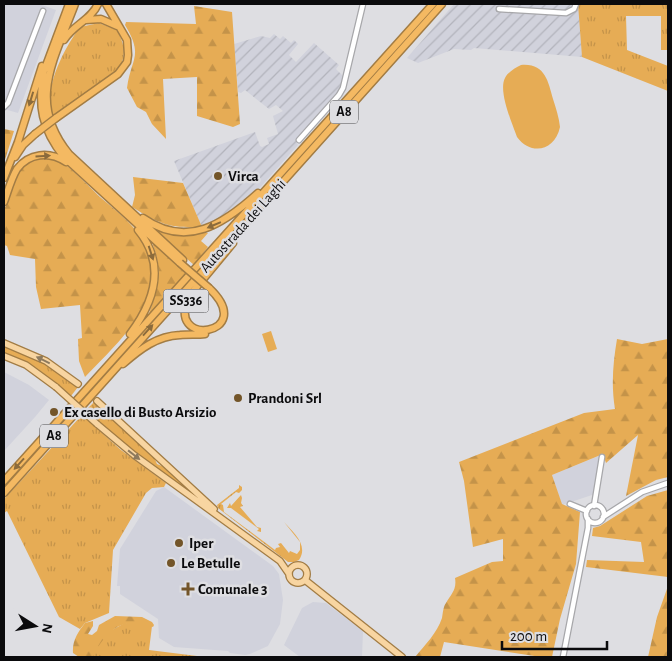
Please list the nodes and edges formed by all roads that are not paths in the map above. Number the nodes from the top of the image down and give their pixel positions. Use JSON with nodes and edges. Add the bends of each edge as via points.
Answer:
{"nodes":[{"id":1,"x":65,"y":4,"type":"edge"},
{"id":2,"x":69,"y":4,"type":"edge"},
{"id":3,"x":74,"y":4,"type":"edge"},
{"id":4,"x":98,"y":4,"type":"edge"},
{"id":5,"x":106,"y":4,"type":"edge"},
{"id":6,"x":363,"y":4,"type":"edge"},
{"id":7,"x":433,"y":4,"type":"edge"},
{"id":8,"x":442,"y":4,"type":"edge"},
{"id":9,"x":576,"y":4,"type":"edge"},
{"id":10,"x":499,"y":9,"type":"dead end"},
{"id":11,"x":43,"y":11,"type":"dead end"},
{"id":12,"x":85,"y":20,"type":"junction"},
{"id":13,"x":118,"y":26,"type":"junction"},
{"id":14,"x":55,"y":57,"type":"junction"},
{"id":15,"x":4,"y":107,"type":"edge"},
{"id":16,"x":299,"y":140,"type":"dead end"},
{"id":17,"x":18,"y":154,"type":"junction"},
{"id":18,"x":8,"y":169,"type":"junction"},
{"id":19,"x":77,"y":169,"type":"junction"},
{"id":20,"x":280,"y":174,"type":"junction"},
{"id":21,"x":4,"y":178,"type":"edge"},
{"id":22,"x":4,"y":194,"type":"edge"},
{"id":23,"x":113,"y":195,"type":"junction"},
{"id":24,"x":4,"y":202,"type":"edge"},
{"id":25,"x":124,"y":213,"type":"junction"},
{"id":26,"x":247,"y":221,"type":"junction"},
{"id":27,"x":182,"y":261,"type":"junction"},
{"id":28,"x":210,"y":286,"type":"junction"},
{"id":29,"x":4,"y":343,"type":"edge"},
{"id":30,"x":4,"y":356,"type":"edge"},
{"id":31,"x":98,"y":375,"type":"junction"},
{"id":32,"x":104,"y":380,"type":"junction"},
{"id":33,"x":78,"y":384,"type":"dead end"},
{"id":34,"x":97,"y":401,"type":"dead end"},
{"id":35,"x":602,"y":457,"type":"dead end"},
{"id":36,"x":4,"y":481,"type":"edge"},
{"id":37,"x":668,"y":483,"type":"edge"},
{"id":38,"x":4,"y":493,"type":"edge"},
{"id":39,"x":570,"y":504,"type":"dead end"},
{"id":40,"x":594,"y":506,"type":"junction"},
{"id":41,"x":601,"y":508,"type":"junction"},
{"id":42,"x":613,"y":509,"type":"junction"},
{"id":43,"x":587,"y":511,"type":"junction"},
{"id":44,"x":603,"y":517,"type":"junction"},
{"id":45,"x":588,"y":519,"type":"junction"},
{"id":46,"x":228,"y":522,"type":"junction"},
{"id":47,"x":595,"y":523,"type":"junction"},
{"id":48,"x":587,"y":532,"type":"junction"},
{"id":49,"x":280,"y":560,"type":"junction"},
{"id":50,"x":295,"y":565,"type":"junction"},
{"id":51,"x":289,"y":574,"type":"junction"},
{"id":52,"x":305,"y":580,"type":"junction"},
{"id":53,"x":402,"y":657,"type":"edge"},
{"id":54,"x":564,"y":657,"type":"edge"}],
"edges":[{"from":1,"to":18,"type":"highway","one_way":true},
{"from":2,"to":19,"type":"highway","via":[[40,94],[43,118],[54,144]]},
{"from":3,"to":14,"type":"highway"},
{"from":4,"to":12,"type":"highway"},
{"from":5,"to":13,"type":"highway"},
{"from":6,"to":16,"type":"street","via":[[344,88]]},
{"from":7,"to":20,"type":"highway","name":"Autostrada dei Laghi","number":"A8"},
{"from":8,"to":26,"type":"highway","name":"Autostrada dei Laghi","number":"A8"},
{"from":9,"to":10,"type":"street","via":[[566,13]]},
{"from":11,"to":15,"type":"street"},
{"from":12,"to":13,"type":"highway","via":[[101,19]]},
{"from":12,"to":14,"type":"highway","via":[[72,28]]},
{"from":13,"to":17,"type":"highway","bridge":true,"via":[[128,45],[123,68],[35,134]]},
{"from":14,"to":23,"type":"highway","via":[[46,94],[52,129],[69,154]]},
{"from":17,"to":18,"type":"highway"},
{"from":17,"to":22,"type":"highway"},
{"from":18,"to":21,"type":"highway"},
{"from":24,"to":19,"type":"highway","one_way":true,"via":[[18,169],[30,158],[51,155]]},
{"from":19,"to":25,"type":"highway"},
{"from":20,"to":23,"type":"highway","one_way":true,"via":[[226,219],[188,232],[158,226]]},
{"from":20,"to":31,"type":"highway","name":"Autostrada dei Laghi","number":"A8"},
{"from":23,"to":27,"type":"highway"},
{"from":25,"to":27,"type":"highway"},
{"from":25,"to":31,"type":"highway","number":"SS336","one_way":true,"via":[[149,246],[155,269],[154,286],[136,327]]},
{"from":26,"to":28,"type":"highway","number":"SS336","via":[[186,302],[185,316],[196,330],[213,329],[223,317],[222,301]]},
{"from":32,"to":26,"type":"highway","name":"Autostrada dei Laghi","number":"A8","one_way":true},
{"from":27,"to":28,"type":"highway"},
{"from":28,"to":32,"type":"highway","via":[[220,293],[228,306],[227,318],[220,328],[208,334],[157,340]]},
{"from":33,"to":29,"type":"main road","one_way":true,"via":[[52,364]]},
{"from":30,"to":46,"type":"main road","one_way":true,"bridge":true,"via":[[26,365],[56,387],[134,455]]},
{"from":31,"to":36,"type":"highway","name":"Autostrada dei Laghi","number":"A8","one_way":true},
{"from":32,"to":38,"type":"highway","name":"Autostrada dei Laghi","number":"A8"},
{"from":34,"to":46,"type":"main road"},
{"from":35,"to":40,"type":"street"},
{"from":37,"to":42,"type":"street","via":[[642,492]]},
{"from":39,"to":43,"type":"street"},
{"from":40,"to":41,"type":"street"},
{"from":40,"to":43,"type":"street"},
{"from":41,"to":42,"type":"street"},
{"from":41,"to":44,"type":"street"},
{"from":42,"to":44,"type":"street"},
{"from":43,"to":45,"type":"street"},
{"from":44,"to":47,"type":"street"},
{"from":45,"to":47,"type":"street"},
{"from":45,"to":48,"type":"street"},
{"from":46,"to":49,"type":"main road"},
{"from":47,"to":48,"type":"street"},
{"from":48,"to":54,"type":"street"},
{"from":49,"to":50,"type":"main road"},
{"from":49,"to":51,"type":"main road"},
{"from":50,"to":51,"type":"main road"},
{"from":50,"to":52,"type":"main road","via":[[306,569]]},
{"from":51,"to":52,"type":"main road","via":[[296,583]]},
{"from":52,"to":53,"type":"main road"}]}
